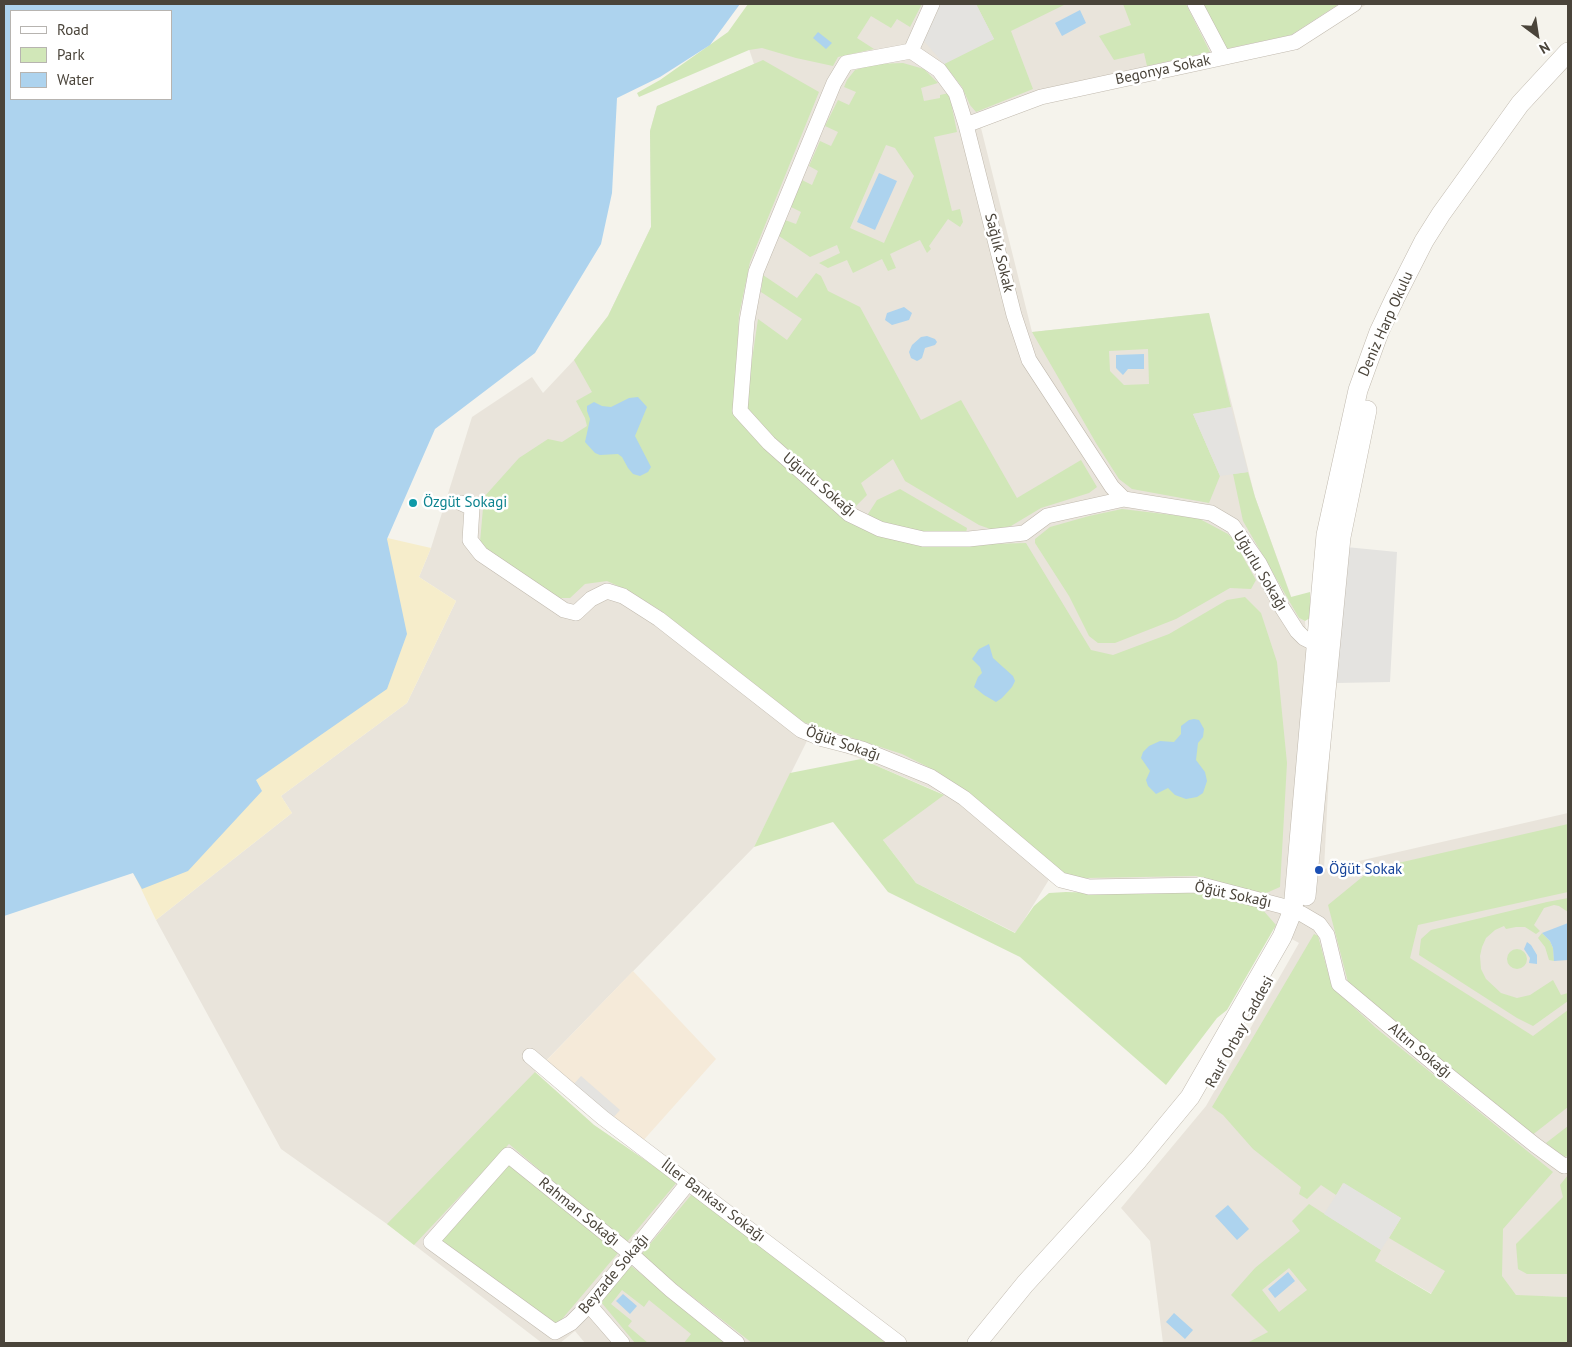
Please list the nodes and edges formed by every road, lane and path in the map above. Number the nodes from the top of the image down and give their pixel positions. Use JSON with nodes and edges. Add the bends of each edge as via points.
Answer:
{"nodes":[{"id":1,"x":932,"y":4,"type":"edge"},
{"id":2,"x":1195,"y":4,"type":"edge"},
{"id":3,"x":1354,"y":4,"type":"edge"},
{"id":4,"x":911,"y":51,"type":"junction"},
{"id":5,"x":1568,"y":52,"type":"edge"},
{"id":6,"x":1224,"y":57,"type":"junction"},
{"id":7,"x":1568,"y":68,"type":"edge"},
{"id":8,"x":966,"y":125,"type":"junction"},
{"id":9,"x":1124,"y":499,"type":"junction"},
{"id":10,"x":461,"y":503,"type":"dead end"},
{"id":11,"x":1323,"y":645,"type":"junction"},
{"id":12,"x":1298,"y":912,"type":"junction"},
{"id":13,"x":530,"y":1056,"type":"dead end"},
{"id":14,"x":1568,"y":1165,"type":"edge"},
{"id":15,"x":688,"y":1183,"type":"junction"},
{"id":16,"x":431,"y":1242,"type":"joint"},
{"id":17,"x":631,"y":1254,"type":"junction"},
{"id":18,"x":589,"y":1305,"type":"junction"},
{"id":19,"x":622,"y":1343,"type":"edge"},
{"id":20,"x":737,"y":1343,"type":"edge"},
{"id":21,"x":898,"y":1343,"type":"edge"},
{"id":22,"x":977,"y":1343,"type":"edge"},
{"id":23,"x":986,"y":1343,"type":"edge"}],
"edges":[{"from":1,"to":4,"type":"street"},
{"from":2,"to":6,"type":"street"},
{"from":3,"to":6,"type":"street","name":"Begonya Sokak","via":[[1295,42]]},
{"from":4,"to":8,"type":"street","name":"Sağlık Sokak","via":[[939,70],[956,93]]},
{"from":4,"to":9,"type":"street","name":"Uğurlu Sokağı","via":[[846,64],[834,83],[756,272],[747,321],[740,411],[769,443],[849,514],[880,529],[923,539],[968,539],[1024,533],[1047,516]]},
{"from":5,"to":11,"type":"street","name":"Deniz Harp Okulu","via":[[1520,104],[1441,214],[1379,332],[1358,390],[1326,534]]},
{"from":6,"to":8,"type":"street","name":"Begonya Sokak","via":[[1042,97]]},
{"from":7,"to":11,"type":"street","name":"Deniz Harp Okulu","via":[[1517,125],[1458,208],[1392,330],[1372,385]]},
{"from":8,"to":9,"type":"street","name":"Sağlık Sokak","via":[[1014,315],[1029,360],[1112,487]]},
{"from":9,"to":11,"type":"street","name":"Uğurlu Sokağı","via":[[1212,513],[1233,526],[1297,631],[1304,638]]},
{"from":10,"to":12,"type":"street","name":"Öğüt Sokağı","via":[[472,508],[470,540],[481,554],[564,610],[576,613],[607,590],[623,596],[659,619],[801,730],[862,749],[931,777],[964,798],[1061,880],[1089,887],[1202,885]]},
{"from":11,"to":12,"type":"street","name":"Rauf Orbay Caddesi"},
{"from":12,"to":14,"type":"street","name":"Altın Sokağı","via":[[1318,924],[1327,935],[1339,984],[1536,1145],[1564,1166]]},
{"from":12,"to":22,"type":"street","name":"Rauf Orbay Caddesi","via":[[1190,1097]]},
{"from":12,"to":23,"type":"street","name":"Rauf Orbay Caddesi","via":[[1291,941],[1200,1103]]},
{"from":13,"to":15,"type":"street","name":"İller Bankası Sokağı","via":[[603,1118]]},
{"from":15,"to":17,"type":"street","name":"Beyzade Sokağı"},
{"from":15,"to":21,"type":"street","name":"İller Bankası Sokağı"},
{"from":16,"to":17,"type":"street","name":"Rahman Sokağı","via":[[508,1155]]},
{"from":16,"to":18,"type":"street","name":"Beyzade Sokağı","via":[[555,1332],[572,1323]]},
{"from":17,"to":18,"type":"street","name":"Beyzade Sokağı"},
{"from":17,"to":20,"type":"street","name":"Rahman Sokağı"},
{"from":18,"to":19,"type":"street"}]}
